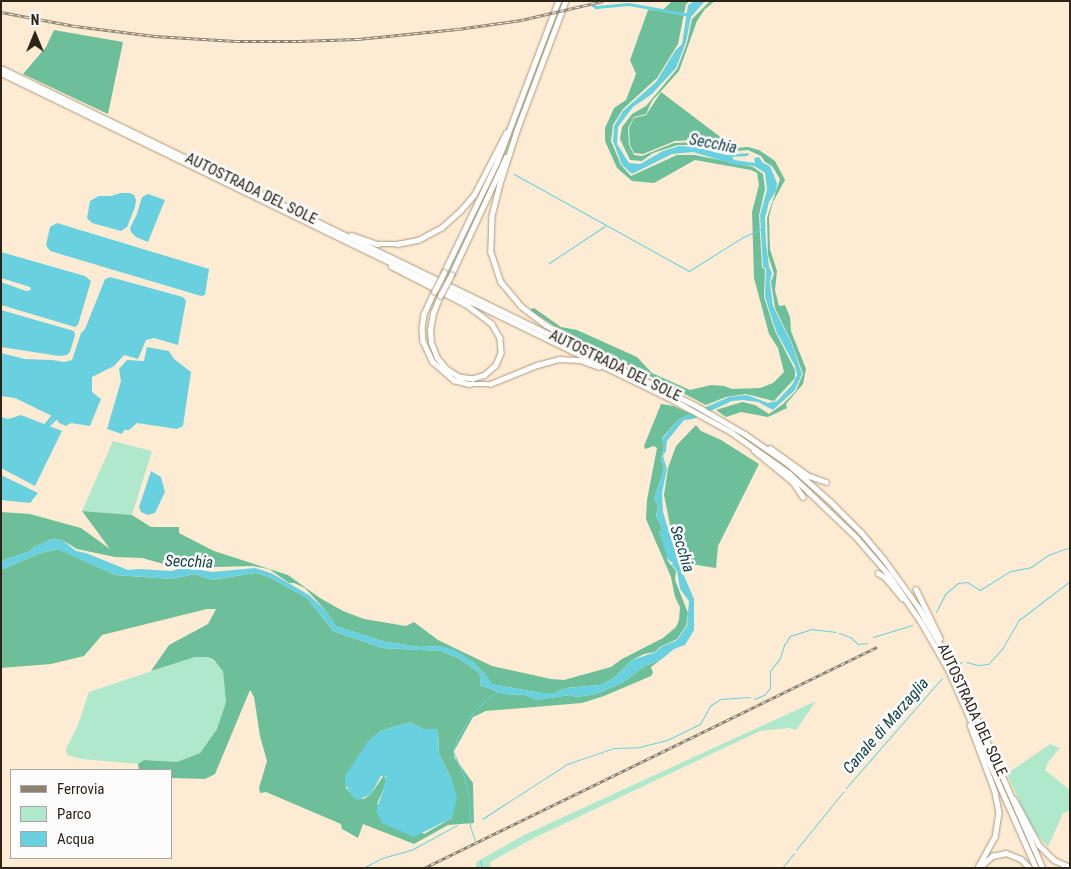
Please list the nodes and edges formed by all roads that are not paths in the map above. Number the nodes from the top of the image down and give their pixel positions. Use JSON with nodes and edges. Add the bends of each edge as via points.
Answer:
{"nodes":[{"id":1,"x":557,"y":1,"type":"edge"},
{"id":2,"x":567,"y":1,"type":"edge"},
{"id":3,"x":1,"y":68,"type":"edge"},
{"id":4,"x":1,"y":73,"type":"edge"},
{"id":5,"x":520,"y":102,"type":"junction"},
{"id":6,"x":517,"y":131,"type":"junction"},
{"id":7,"x":327,"y":226,"type":"junction"},
{"id":8,"x":367,"y":251,"type":"junction"},
{"id":9,"x":626,"y":377,"type":"junction"},
{"id":10,"x":640,"y":378,"type":"junction"},
{"id":11,"x":759,"y":443,"type":"junction"},
{"id":12,"x":750,"y":445,"type":"junction"},
{"id":13,"x":826,"y":482,"type":"dead end"},
{"id":14,"x":803,"y":497,"type":"dead end"},
{"id":15,"x":878,"y":573,"type":"dead end"},
{"id":16,"x":916,"y":589,"type":"dead end"},
{"id":17,"x":909,"y":604,"type":"junction"},
{"id":18,"x":945,"y":648,"type":"junction"},
{"id":19,"x":962,"y":702,"type":"junction"},
{"id":20,"x":1010,"y":793,"type":"junction"},
{"id":21,"x":1070,"y":867,"type":"edge"},
{"id":22,"x":979,"y":868,"type":"edge"},
{"id":23,"x":1030,"y":868,"type":"edge"},
{"id":24,"x":1036,"y":868,"type":"edge"},
{"id":25,"x":1043,"y":868,"type":"edge"}],
"edges":[{"from":1,"to":5,"type":"highway"},
{"from":2,"to":6,"type":"highway"},
{"from":3,"to":7,"type":"highway","name":"AUTOSTRADA DEL SOLE"},
{"from":4,"to":8,"type":"highway","name":"AUTOSTRADA DEL SOLE"},
{"from":5,"to":7,"type":"highway","via":[[477,190],[465,207],[441,228],[412,241],[392,245],[370,242]]},
{"from":5,"to":9,"type":"highway","bridge":true,"via":[[497,162],[434,292],[422,324],[424,341],[433,362],[454,380],[470,384],[490,384],[545,362],[564,359],[587,362]]},
{"from":6,"to":8,"type":"highway","bridge":true,"via":[[451,275],[440,296],[430,330],[437,358],[446,369],[459,377],[474,379],[484,375],[496,365],[501,350],[499,335],[490,322],[467,305]]},
{"from":6,"to":10,"type":"highway","via":[[491,221],[491,252],[499,277],[533,316]]},
{"from":7,"to":10,"type":"highway","name":"AUTOSTRADA DEL SOLE"},
{"from":8,"to":9,"type":"highway","name":"AUTOSTRADA DEL SOLE"},
{"from":9,"to":12,"type":"highway","name":"AUTOSTRADA DEL SOLE","via":[[716,423]]},
{"from":10,"to":11,"type":"highway","name":"AUTOSTRADA DEL SOLE"},
{"from":11,"to":13,"type":"highway","via":[[776,451],[809,476]]},
{"from":11,"to":18,"type":"highway","name":"AUTOSTRADA DEL SOLE","via":[[811,484],[861,532],[902,582]]},
{"from":12,"to":14,"type":"highway","via":[[793,482]]},
{"from":12,"to":17,"type":"highway","name":"AUTOSTRADA DEL SOLE","via":[[833,513],[878,562]]},
{"from":15,"to":17,"type":"highway"},
{"from":16,"to":18,"type":"highway"},
{"from":17,"to":19,"type":"highway","name":"AUTOSTRADA DEL SOLE","via":[[944,662]]},
{"from":18,"to":20,"type":"highway","name":"AUTOSTRADA DEL SOLE"},
{"from":19,"to":22,"type":"highway","via":[[995,792],[999,813],[995,837]]},
{"from":19,"to":24,"type":"highway","name":"AUTOSTRADA DEL SOLE"},
{"from":20,"to":21,"type":"highway","via":[[1042,849],[1054,860]]},
{"from":20,"to":25,"type":"highway","name":"AUTOSTRADA DEL SOLE"},
{"from":22,"to":23,"type":"highway","via":[[989,857],[1003,853],[1015,855]]}]}
